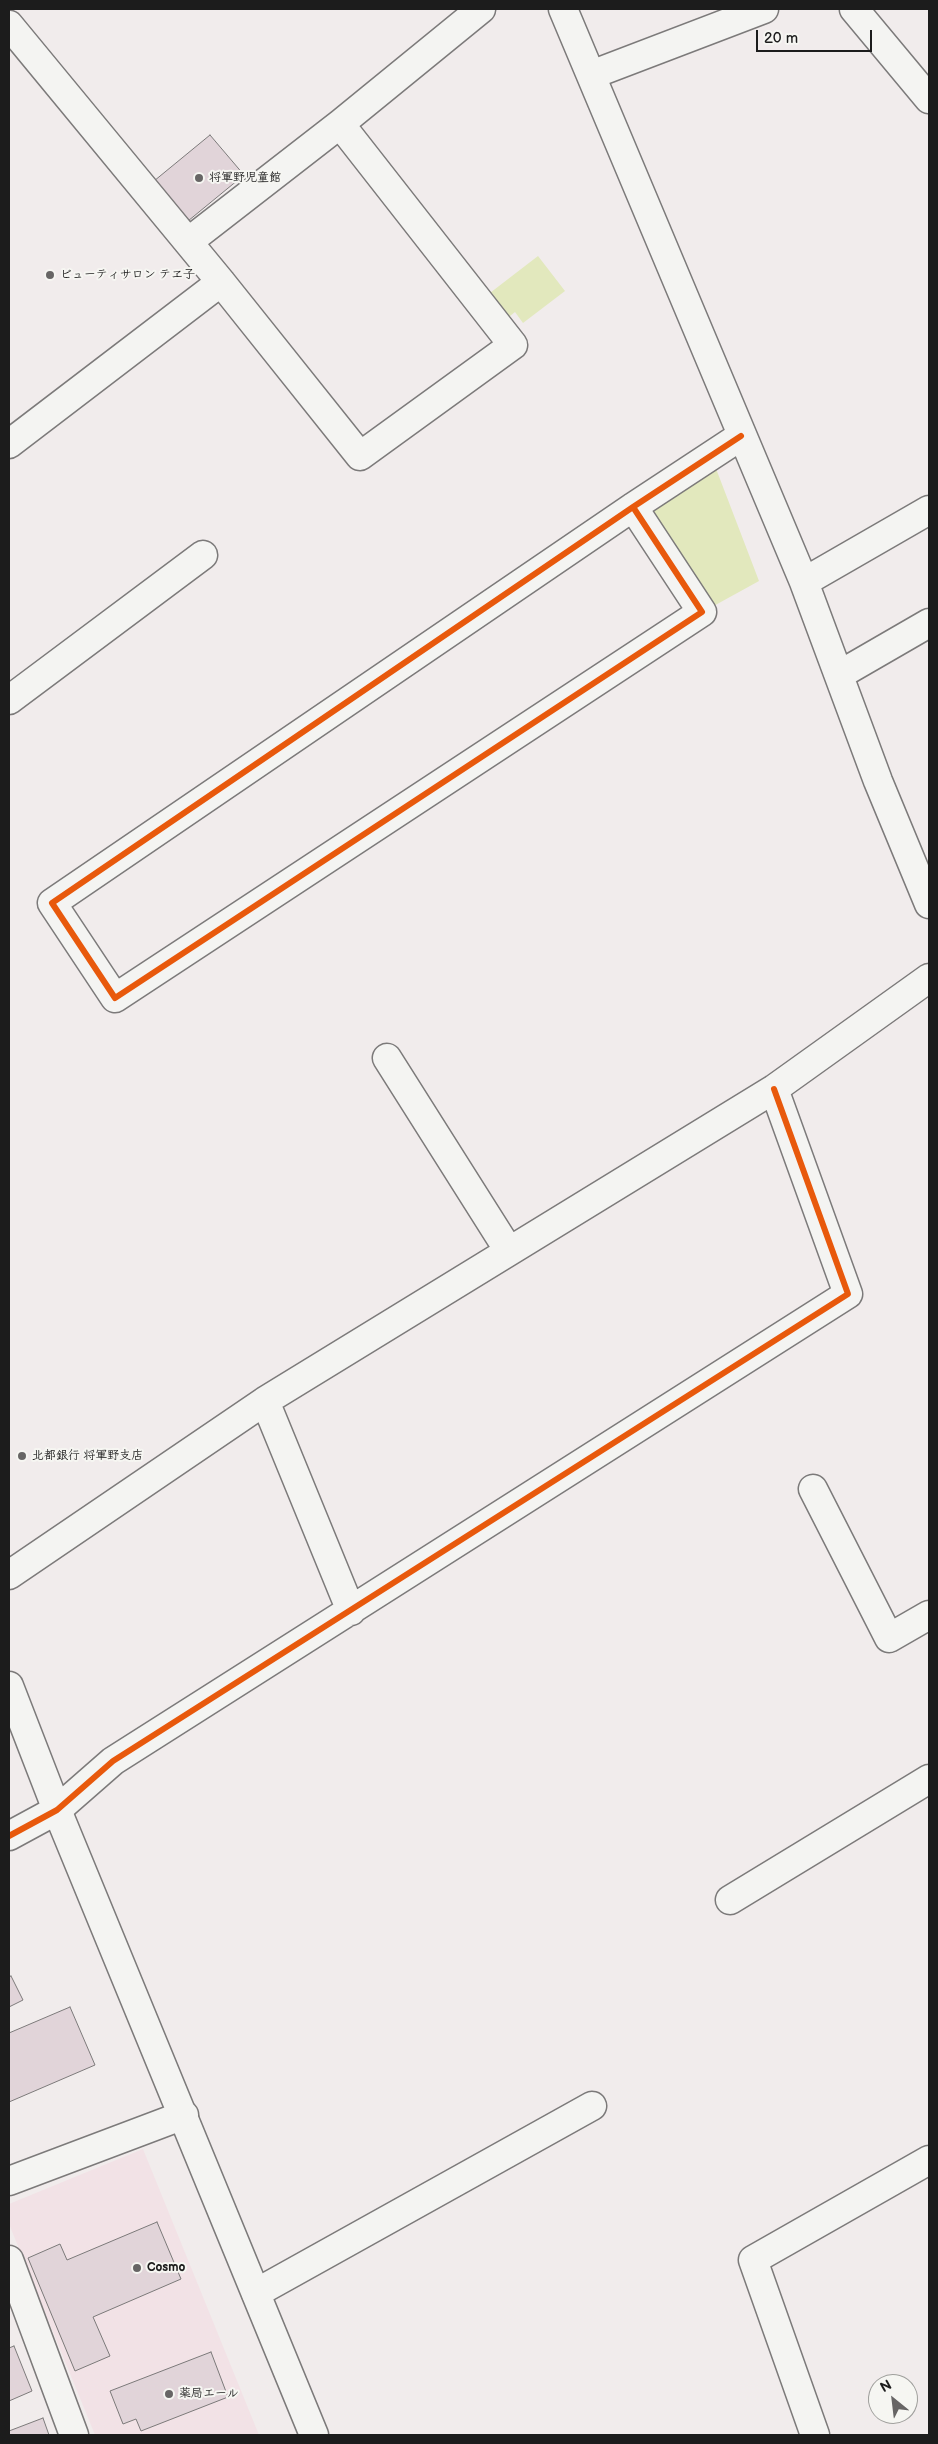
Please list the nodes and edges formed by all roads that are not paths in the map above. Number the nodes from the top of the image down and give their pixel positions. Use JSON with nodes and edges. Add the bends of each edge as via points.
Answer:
{"nodes":[{"id":1,"x":481,"y":9,"type":"edge"},
{"id":2,"x":564,"y":9,"type":"edge"},
{"id":3,"x":764,"y":9,"type":"edge"},
{"id":4,"x":854,"y":9,"type":"edge"},
{"id":5,"x":9,"y":25,"type":"edge"},
{"id":6,"x":591,"y":74,"type":"junction"},
{"id":7,"x":929,"y":99,"type":"edge"},
{"id":8,"x":340,"y":124,"type":"junction"},
{"id":9,"x":188,"y":242,"type":"junction"},
{"id":10,"x":221,"y":282,"type":"junction"},
{"id":11,"x":741,"y":436,"type":"junction"},
{"id":12,"x":9,"y":444,"type":"edge"},
{"id":13,"x":633,"y":507,"type":"junction"},
{"id":14,"x":929,"y":510,"type":"edge"},
{"id":15,"x":203,"y":555,"type":"dead end"},
{"id":16,"x":804,"y":582,"type":"junction"},
{"id":17,"x":929,"y":623,"type":"edge"},
{"id":18,"x":838,"y":675,"type":"junction"},
{"id":19,"x":9,"y":700,"type":"edge"},
{"id":20,"x":929,"y":904,"type":"edge"},
{"id":21,"x":929,"y":978,"type":"edge"},
{"id":22,"x":387,"y":1058,"type":"dead end"},
{"id":23,"x":774,"y":1089,"type":"junction"},
{"id":24,"x":509,"y":1251,"type":"junction"},
{"id":25,"x":265,"y":1401,"type":"junction"},
{"id":26,"x":813,"y":1489,"type":"dead end"},
{"id":27,"x":9,"y":1574,"type":"edge"},
{"id":28,"x":350,"y":1611,"type":"junction"},
{"id":29,"x":929,"y":1616,"type":"edge"},
{"id":30,"x":11,"y":1696,"type":"edge"},
{"id":31,"x":929,"y":1779,"type":"edge"},
{"id":32,"x":57,"y":1810,"type":"junction"},
{"id":33,"x":9,"y":1836,"type":"edge"},
{"id":34,"x":730,"y":1900,"type":"dead end"},
{"id":35,"x":592,"y":2106,"type":"dead end"},
{"id":36,"x":184,"y":2115,"type":"junction"},
{"id":37,"x":929,"y":2160,"type":"edge"},
{"id":38,"x":9,"y":2181,"type":"edge"},
{"id":39,"x":9,"y":2260,"type":"edge"},
{"id":40,"x":256,"y":2293,"type":"junction"},
{"id":41,"x":74,"y":2435,"type":"edge"},
{"id":42,"x":314,"y":2435,"type":"edge"},
{"id":43,"x":815,"y":2435,"type":"edge"}],
"edges":[{"from":1,"to":8,"type":"street"},
{"from":2,"to":6,"type":"street"},
{"from":3,"to":6,"type":"street"},
{"from":4,"to":7,"type":"street"},
{"from":5,"to":9,"type":"street"},
{"from":6,"to":11,"type":"street"},
{"from":8,"to":9,"type":"street"},
{"from":8,"to":10,"type":"street","via":[[513,345],[360,456]]},
{"from":9,"to":10,"type":"street"},
{"from":10,"to":12,"type":"street"},
{"from":11,"to":13,"type":"street"},
{"from":11,"to":16,"type":"street"},
{"from":13,"to":13,"type":"street","via":[[52,903],[115,998],[702,612]]},
{"from":14,"to":16,"type":"street"},
{"from":15,"to":19,"type":"street"},
{"from":16,"to":18,"type":"street"},
{"from":17,"to":18,"type":"street"},
{"from":18,"to":20,"type":"street"},
{"from":21,"to":23,"type":"street"},
{"from":22,"to":24,"type":"street"},
{"from":23,"to":24,"type":"street"},
{"from":23,"to":28,"type":"street","via":[[848,1294]]},
{"from":24,"to":25,"type":"street"},
{"from":25,"to":27,"type":"street"},
{"from":25,"to":28,"type":"street"},
{"from":26,"to":29,"type":"street","via":[[889,1638]]},
{"from":28,"to":32,"type":"street","via":[[113,1761]]},
{"from":30,"to":32,"type":"street"},
{"from":31,"to":34,"type":"street"},
{"from":32,"to":33,"type":"street"},
{"from":32,"to":36,"type":"street"},
{"from":35,"to":40,"type":"street"},
{"from":36,"to":38,"type":"street"},
{"from":36,"to":40,"type":"street"},
{"from":37,"to":43,"type":"street","via":[[753,2260]]},
{"from":39,"to":41,"type":"street"},
{"from":40,"to":42,"type":"street"}]}
